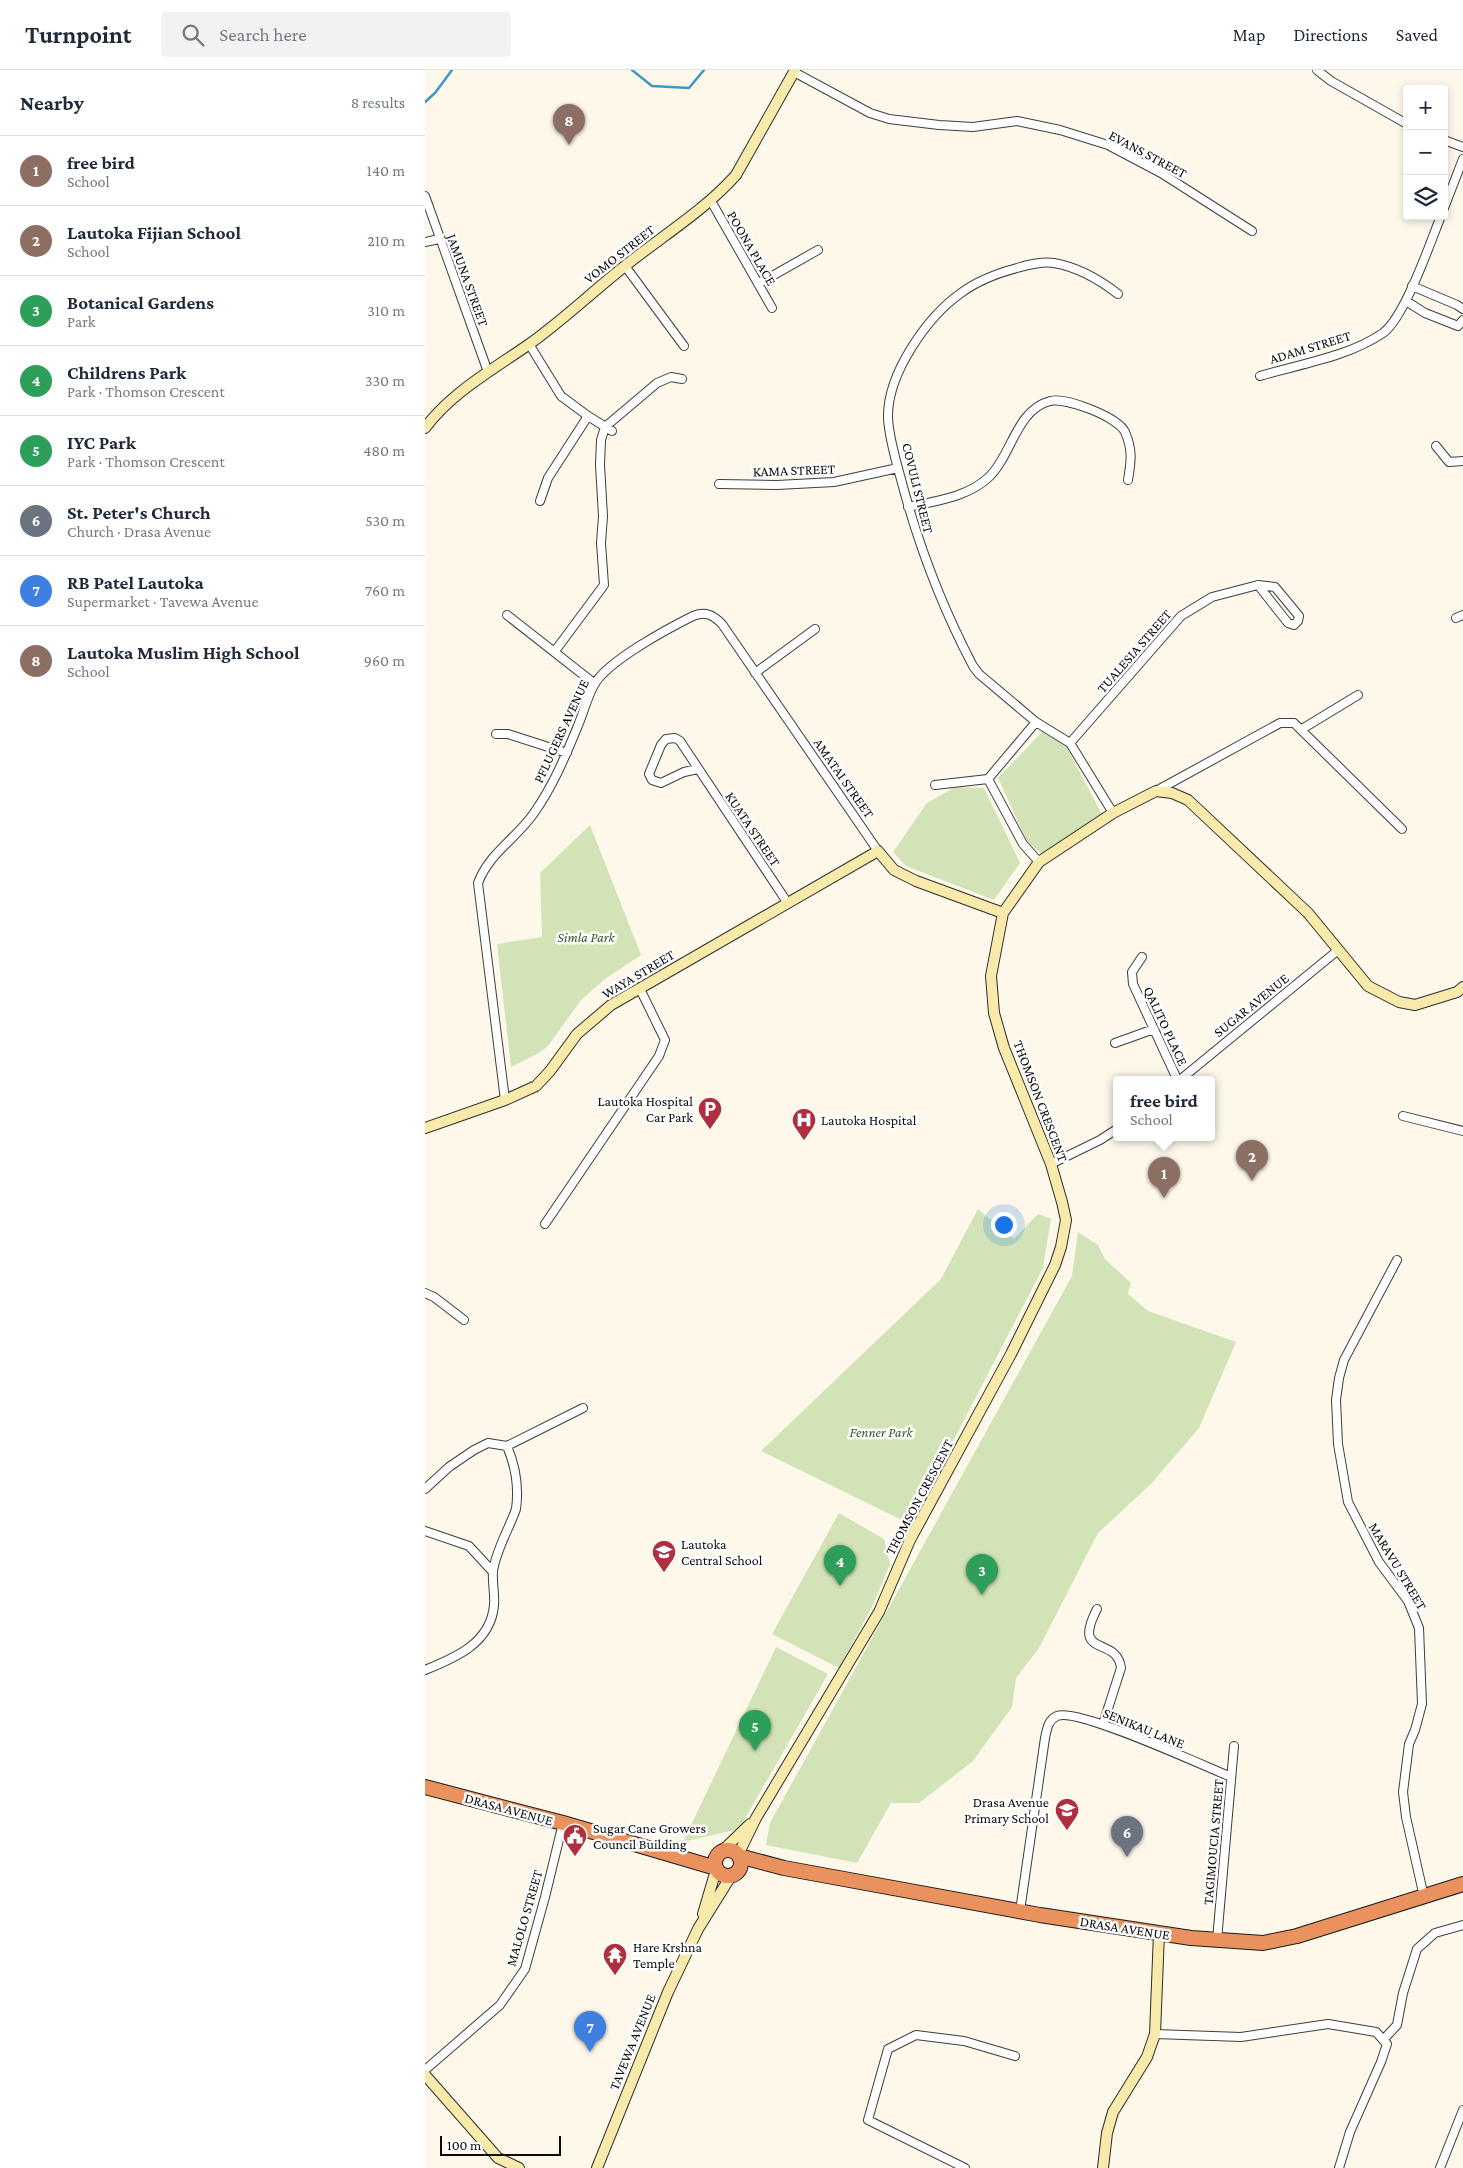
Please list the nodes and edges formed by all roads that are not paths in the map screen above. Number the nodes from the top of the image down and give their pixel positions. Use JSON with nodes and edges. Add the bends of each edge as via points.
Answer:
{"nodes":[{"id":1,"x":1317,"y":70,"type":"edge"},
{"id":2,"x":794,"y":71,"type":"edge"},
{"id":3,"x":1403,"y":122,"type":"edge"},
{"id":4,"x":1448,"y":141,"type":"edge"},
{"id":5,"x":1463,"y":147,"type":"edge"},
{"id":6,"x":1463,"y":159,"type":"edge"},
{"id":7,"x":425,"y":196,"type":"edge"},
{"id":8,"x":1448,"y":198,"type":"edge"},
{"id":9,"x":711,"y":201,"type":"junction"},
{"id":10,"x":1439,"y":220,"type":"edge"},
{"id":11,"x":1252,"y":232,"type":"dead end"},
{"id":12,"x":439,"y":239,"type":"junction"},
{"id":13,"x":425,"y":242,"type":"edge"},
{"id":14,"x":818,"y":250,"type":"dead end"},
{"id":15,"x":625,"y":266,"type":"junction"},
{"id":16,"x":758,"y":284,"type":"junction"},
{"id":17,"x":1412,"y":286,"type":"junction"},
{"id":18,"x":1118,"y":294,"type":"dead end"},
{"id":19,"x":1406,"y":301,"type":"junction"},
{"id":20,"x":771,"y":308,"type":"dead end"},
{"id":21,"x":1463,"y":309,"type":"edge"},
{"id":22,"x":1463,"y":320,"type":"edge"},
{"id":23,"x":529,"y":344,"type":"junction"},
{"id":24,"x":684,"y":346,"type":"dead end"},
{"id":25,"x":488,"y":372,"type":"junction"},
{"id":26,"x":1259,"y":376,"type":"dead end"},
{"id":27,"x":682,"y":379,"type":"dead end"},
{"id":28,"x":587,"y":416,"type":"junction"},
{"id":29,"x":425,"y":428,"type":"edge"},
{"id":30,"x":609,"y":429,"type":"junction"},
{"id":31,"x":1436,"y":446,"type":"dead end"},
{"id":32,"x":1463,"y":461,"type":"edge"},
{"id":33,"x":898,"y":468,"type":"junction"},
{"id":34,"x":1128,"y":480,"type":"dead end"},
{"id":35,"x":719,"y":484,"type":"dead end"},
{"id":36,"x":540,"y":501,"type":"dead end"},
{"id":37,"x":909,"y":507,"type":"junction"},
{"id":38,"x":1258,"y":585,"type":"junction"},
{"id":39,"x":701,"y":613,"type":"joint"},
{"id":40,"x":507,"y":615,"type":"dead end"},
{"id":41,"x":815,"y":629,"type":"dead end"},
{"id":42,"x":555,"y":652,"type":"junction"},
{"id":43,"x":755,"y":673,"type":"junction"},
{"id":44,"x":595,"y":684,"type":"junction"},
{"id":45,"x":1359,"y":695,"type":"dead end"},
{"id":46,"x":1037,"y":722,"type":"junction"},
{"id":47,"x":1302,"y":729,"type":"junction"},
{"id":48,"x":496,"y":734,"type":"dead end"},
{"id":49,"x":1070,"y":743,"type":"junction"},
{"id":50,"x":567,"y":753,"type":"junction"},
{"id":51,"x":697,"y":769,"type":"junction"},
{"id":52,"x":988,"y":779,"type":"junction"},
{"id":53,"x":935,"y":785,"type":"dead end"},
{"id":54,"x":1156,"y":791,"type":"junction"},
{"id":55,"x":1113,"y":813,"type":"junction"},
{"id":56,"x":1402,"y":829,"type":"dead end"},
{"id":57,"x":878,"y":851,"type":"junction"},
{"id":58,"x":1039,"y":862,"type":"junction"},
{"id":59,"x":787,"y":902,"type":"junction"},
{"id":60,"x":1003,"y":913,"type":"junction"},
{"id":61,"x":1337,"y":951,"type":"junction"},
{"id":62,"x":1142,"y":957,"type":"dead end"},
{"id":63,"x":1463,"y":987,"type":"edge"},
{"id":64,"x":640,"y":989,"type":"junction"},
{"id":65,"x":1154,"y":1029,"type":"junction"},
{"id":66,"x":1115,"y":1043,"type":"dead end"},
{"id":67,"x":1178,"y":1076,"type":"edge"},
{"id":68,"x":1183,"y":1076,"type":"edge"},
{"id":69,"x":505,"y":1100,"type":"junction"},
{"id":70,"x":1403,"y":1116,"type":"dead end"},
{"id":71,"x":425,"y":1128,"type":"edge"},
{"id":72,"x":1113,"y":1131,"type":"edge"},
{"id":73,"x":1463,"y":1131,"type":"edge"},
{"id":74,"x":1051,"y":1164,"type":"junction"},
{"id":75,"x":545,"y":1224,"type":"dead end"},
{"id":76,"x":1397,"y":1260,"type":"dead end"},
{"id":77,"x":425,"y":1293,"type":"edge"},
{"id":78,"x":464,"y":1320,"type":"dead end"},
{"id":79,"x":583,"y":1408,"type":"dead end"},
{"id":80,"x":507,"y":1446,"type":"junction"},
{"id":81,"x":425,"y":1489,"type":"edge"},
{"id":82,"x":425,"y":1531,"type":"edge"},
{"id":83,"x":493,"y":1572,"type":"junction"},
{"id":84,"x":1097,"y":1608,"type":"dead end"},
{"id":85,"x":425,"y":1670,"type":"edge"},
{"id":86,"x":1103,"y":1724,"type":"junction"},
{"id":87,"x":1234,"y":1746,"type":"dead end"},
{"id":88,"x":1231,"y":1777,"type":"junction"},
{"id":89,"x":425,"y":1787,"type":"edge"},
{"id":90,"x":756,"y":1818,"type":"junction"},
{"id":91,"x":563,"y":1823,"type":"junction"},
{"id":92,"x":721,"y":1852,"type":"junction"},
{"id":93,"x":739,"y":1855,"type":"junction"},
{"id":94,"x":680,"y":1857,"type":"junction"},
{"id":95,"x":784,"y":1868,"type":"junction"},
{"id":96,"x":716,"y":1869,"type":"junction"},
{"id":97,"x":734,"y":1874,"type":"junction"},
{"id":98,"x":1463,"y":1884,"type":"edge"},
{"id":99,"x":1424,"y":1897,"type":"junction"},
{"id":100,"x":1020,"y":1911,"type":"junction"},
{"id":101,"x":1463,"y":1925,"type":"edge"},
{"id":102,"x":698,"y":1929,"type":"junction"},
{"id":103,"x":1159,"y":1933,"type":"junction"},
{"id":104,"x":1217,"y":1940,"type":"junction"},
{"id":105,"x":1155,"y":2034,"type":"junction"},
{"id":106,"x":1383,"y":2040,"type":"junction"},
{"id":107,"x":1015,"y":2056,"type":"dead end"},
{"id":108,"x":425,"y":2070,"type":"edge"},
{"id":109,"x":425,"y":2075,"type":"edge"},
{"id":110,"x":1463,"y":2110,"type":"edge"},
{"id":111,"x":519,"y":2168,"type":"edge"},
{"id":112,"x":597,"y":2168,"type":"edge"},
{"id":113,"x":965,"y":2168,"type":"edge"},
{"id":114,"x":1103,"y":2168,"type":"edge"},
{"id":115,"x":1339,"y":2168,"type":"edge"},
{"id":116,"x":1440,"y":2168,"type":"edge"}],
"edges":[{"from":1,"to":3,"type":"street"},
{"from":2,"to":9,"type":"main road","name":"VOMO STREET","via":[[736,175]]},
{"from":2,"to":11,"type":"street","name":"EVANS STREET","via":[[870,113],[889,119],[973,127],[1017,121],[1108,145],[1161,173]]},
{"from":4,"to":5,"type":"street"},
{"from":6,"to":8,"type":"street"},
{"from":7,"to":12,"type":"street","name":"JAMUNA STREET"},
{"from":9,"to":15,"type":"main road","name":"VOMO STREET"},
{"from":9,"to":16,"type":"street","name":"POONA PLACE"},
{"from":10,"to":17,"type":"street","name":"ADAM STREET"},
{"from":12,"to":13,"type":"street"},
{"from":12,"to":25,"type":"street","name":"JAMUNA STREET"},
{"from":14,"to":16,"type":"street"},
{"from":15,"to":23,"type":"main road","name":"VOMO STREET"},
{"from":15,"to":24,"type":"street"},
{"from":16,"to":20,"type":"street","name":"POONA PLACE"},
{"from":17,"to":19,"type":"street","name":"ADAM STREET"},
{"from":17,"to":21,"type":"street"},
{"from":18,"to":33,"type":"street","name":"COVULI STREET","via":[[1102,282],[1052,262],[1003,272],[961,293],[938,315],[908,354],[891,392],[888,417]]},
{"from":19,"to":22,"type":"street","via":[[1425,313],[1458,326]]},
{"from":19,"to":26,"type":"street","name":"ADAM STREET","via":[[1385,332],[1352,350]]},
{"from":23,"to":25,"type":"main road","name":"VOMO STREET"},
{"from":23,"to":28,"type":"street","via":[[561,396]]},
{"from":25,"to":29,"type":"main road","name":"VOMO STREET","via":[[435,414]]},
{"from":27,"to":30,"type":"street","via":[[671,377],[657,383]]},
{"from":28,"to":30,"type":"street"},
{"from":28,"to":36,"type":"street","via":[[548,478]]},
{"from":30,"to":42,"type":"street","via":[[601,440],[600,465],[605,585]]},
{"from":31,"to":32,"type":"street","via":[[1449,462]]},
{"from":33,"to":35,"type":"street","name":"KAMA STREET","via":[[834,482]]},
{"from":33,"to":37,"type":"street","name":"COVULI STREET"},
{"from":34,"to":37,"type":"street","via":[[1132,457],[1124,430],[1094,410],[1075,403],[1051,401],[1025,418],[989,477],[960,495]]},
{"from":37,"to":46,"type":"street","name":"COVULI STREET","via":[[930,572],[973,666]]},
{"from":38,"to":38,"type":"street","via":[[1288,623],[1294,625],[1299,616],[1275,587]]},
{"from":38,"to":49,"type":"street","name":"TUALESIA STREET","via":[[1212,597],[1181,616]]},
{"from":39,"to":43,"type":"street","name":"AMATAI STREET","via":[[713,615]]},
{"from":39,"to":44,"type":"street","name":"PFLUGERS AVENUE","via":[[638,648]]},
{"from":40,"to":42,"type":"street"},
{"from":41,"to":43,"type":"street"},
{"from":42,"to":44,"type":"street"},
{"from":43,"to":57,"type":"street","name":"AMATAI STREET"},
{"from":44,"to":50,"type":"street","name":"PFLUGERS AVENUE"},
{"from":45,"to":47,"type":"street"},
{"from":46,"to":49,"type":"street","name":"COVULI STREET"},
{"from":46,"to":52,"type":"street"},
{"from":47,"to":54,"type":"street","via":[[1294,723],[1280,723]]},
{"from":47,"to":56,"type":"street"},
{"from":48,"to":50,"type":"street","via":[[508,734]]},
{"from":49,"to":55,"type":"street","name":"COVULI STREET"},
{"from":50,"to":69,"type":"street","name":"PFLUGERS AVENUE","via":[[533,814],[483,868],[478,883]]},
{"from":51,"to":51,"type":"street","name":"KUATA STREET","via":[[680,741],[670,737],[661,745],[649,774],[652,780],[661,783]]},
{"from":51,"to":59,"type":"street","name":"KUATA STREET"},
{"from":52,"to":53,"type":"street"},
{"from":52,"to":58,"type":"street","via":[[1023,844]]},
{"from":54,"to":55,"type":"main road","name":"THOMSON CRESCENT"},
{"from":54,"to":61,"type":"main road","via":[[1172,793],[1187,800],[1308,913]]},
{"from":55,"to":58,"type":"main road","name":"THOMSON CRESCENT"},
{"from":57,"to":59,"type":"main road","name":"WAYA STREET"},
{"from":57,"to":60,"type":"main road","name":"AMATAI STREET","via":[[894,870],[916,881]]},
{"from":58,"to":60,"type":"main road","name":"THOMSON CRESCENT"},
{"from":59,"to":64,"type":"main road","name":"WAYA STREET"},
{"from":60,"to":74,"type":"main road","name":"THOMSON CRESCENT","via":[[991,976],[994,1013],[1004,1048]]},
{"from":61,"to":63,"type":"main road","via":[[1368,986],[1399,1002],[1415,1005],[1457,992]]},
{"from":61,"to":68,"type":"street","name":"SUGAR AVENUE"},
{"from":62,"to":65,"type":"street","name":"QALITO PLACE","via":[[1134,966],[1131,977]]},
{"from":64,"to":69,"type":"main road","name":"WAYA STREET","via":[[611,1005],[577,1034],[535,1086]]},
{"from":64,"to":75,"type":"street","via":[[665,1040],[659,1056]]},
{"from":65,"to":66,"type":"street"},
{"from":65,"to":67,"type":"street","name":"QALITO PLACE"},
{"from":69,"to":71,"type":"main road","name":"WAYA STREET"},
{"from":70,"to":73,"type":"street"},
{"from":72,"to":74,"type":"street"},
{"from":74,"to":90,"type":"main road","name":"THOMSON CRESCENT","via":[[1066,1220],[1055,1265],[1011,1354],[910,1540],[879,1612]]},
{"from":76,"to":99,"type":"street","name":"MARAVU STREET","via":[[1344,1360],[1337,1392],[1337,1426],[1348,1502],[1379,1562],[1408,1601],[1419,1628],[1422,1704],[1409,1744],[1403,1792],[1405,1817]]},
{"from":77,"to":78,"type":"street"},
{"from":79,"to":80,"type":"street"},
{"from":80,"to":81,"type":"street","via":[[488,1444],[474,1450]]},
{"from":80,"to":83,"type":"street","via":[[515,1463],[516,1509]]},
{"from":82,"to":83,"type":"street","via":[[469,1546]]},
{"from":83,"to":85,"type":"street","via":[[494,1607],[489,1624],[478,1640],[465,1652]]},
{"from":84,"to":86,"type":"street","via":[[1088,1634],[1092,1641],[1120,1659],[1121,1668]]},
{"from":86,"to":88,"type":"street","name":"SENIKAU LANE"},
{"from":86,"to":100,"type":"street","name":"SENIKAU LANE","via":[[1065,1714],[1048,1723]]},
{"from":87,"to":88,"type":"street","name":"TAGIMOUCIA STREET"},
{"from":88,"to":104,"type":"street","name":"TAGIMOUCIA STREET"},
{"from":89,"to":91,"type":"highway","name":"DRASA AVENUE"},
{"from":90,"to":92,"type":"main road","name":"THOMSON CRESCENT"},
{"from":90,"to":93,"type":"main road","name":"THOMSON CRESCENT"},
{"from":91,"to":94,"type":"highway","name":"DRASA AVENUE"},
{"from":91,"to":108,"type":"street","name":"MALOLO STREET","via":[[525,1968],[500,2004]]},
{"from":92,"to":93,"type":"highway","via":[[731,1850]]},
{"from":92,"to":94,"type":"highway","name":"DRASA AVENUE"},
{"from":92,"to":96,"type":"highway","via":[[715,1860]]},
{"from":93,"to":95,"type":"highway","name":"DRASA AVENUE"},
{"from":93,"to":97,"type":"highway","via":[[741,1864]]},
{"from":94,"to":96,"type":"highway","name":"DRASA AVENUE"},
{"from":95,"to":97,"type":"highway","name":"DRASA AVENUE"},
{"from":95,"to":100,"type":"highway","name":"DRASA AVENUE"},
{"from":96,"to":97,"type":"highway","via":[[723,1875]]},
{"from":96,"to":102,"type":"main road","name":"TAVEWA AVENUE"},
{"from":97,"to":102,"type":"main road","name":"TAVEWA AVENUE"},
{"from":98,"to":99,"type":"highway","name":"DRASA AVENUE"},
{"from":99,"to":104,"type":"highway","name":"DRASA AVENUE","via":[[1297,1936],[1263,1943]]},
{"from":100,"to":103,"type":"highway","name":"DRASA AVENUE"},
{"from":101,"to":106,"type":"street","via":[[1435,1933],[1417,1949],[1397,2025]]},
{"from":102,"to":112,"type":"main road","name":"TAVEWA AVENUE","via":[[668,1992]]},
{"from":103,"to":104,"type":"highway","name":"DRASA AVENUE"},
{"from":103,"to":105,"type":"main road"},
{"from":105,"to":106,"type":"street","via":[[1241,2037],[1328,2024],[1376,2032]]},
{"from":105,"to":114,"type":"main road","via":[[1147,2057],[1113,2112]]},
{"from":106,"to":115,"type":"street","via":[[1387,2044],[1381,2062],[1350,2132]]},
{"from":107,"to":113,"type":"street","via":[[963,2041],[916,2034],[888,2049],[869,2120]]},
{"from":109,"to":111,"type":"main road","via":[[498,2158]]},
{"from":110,"to":116,"type":"street"}]}
